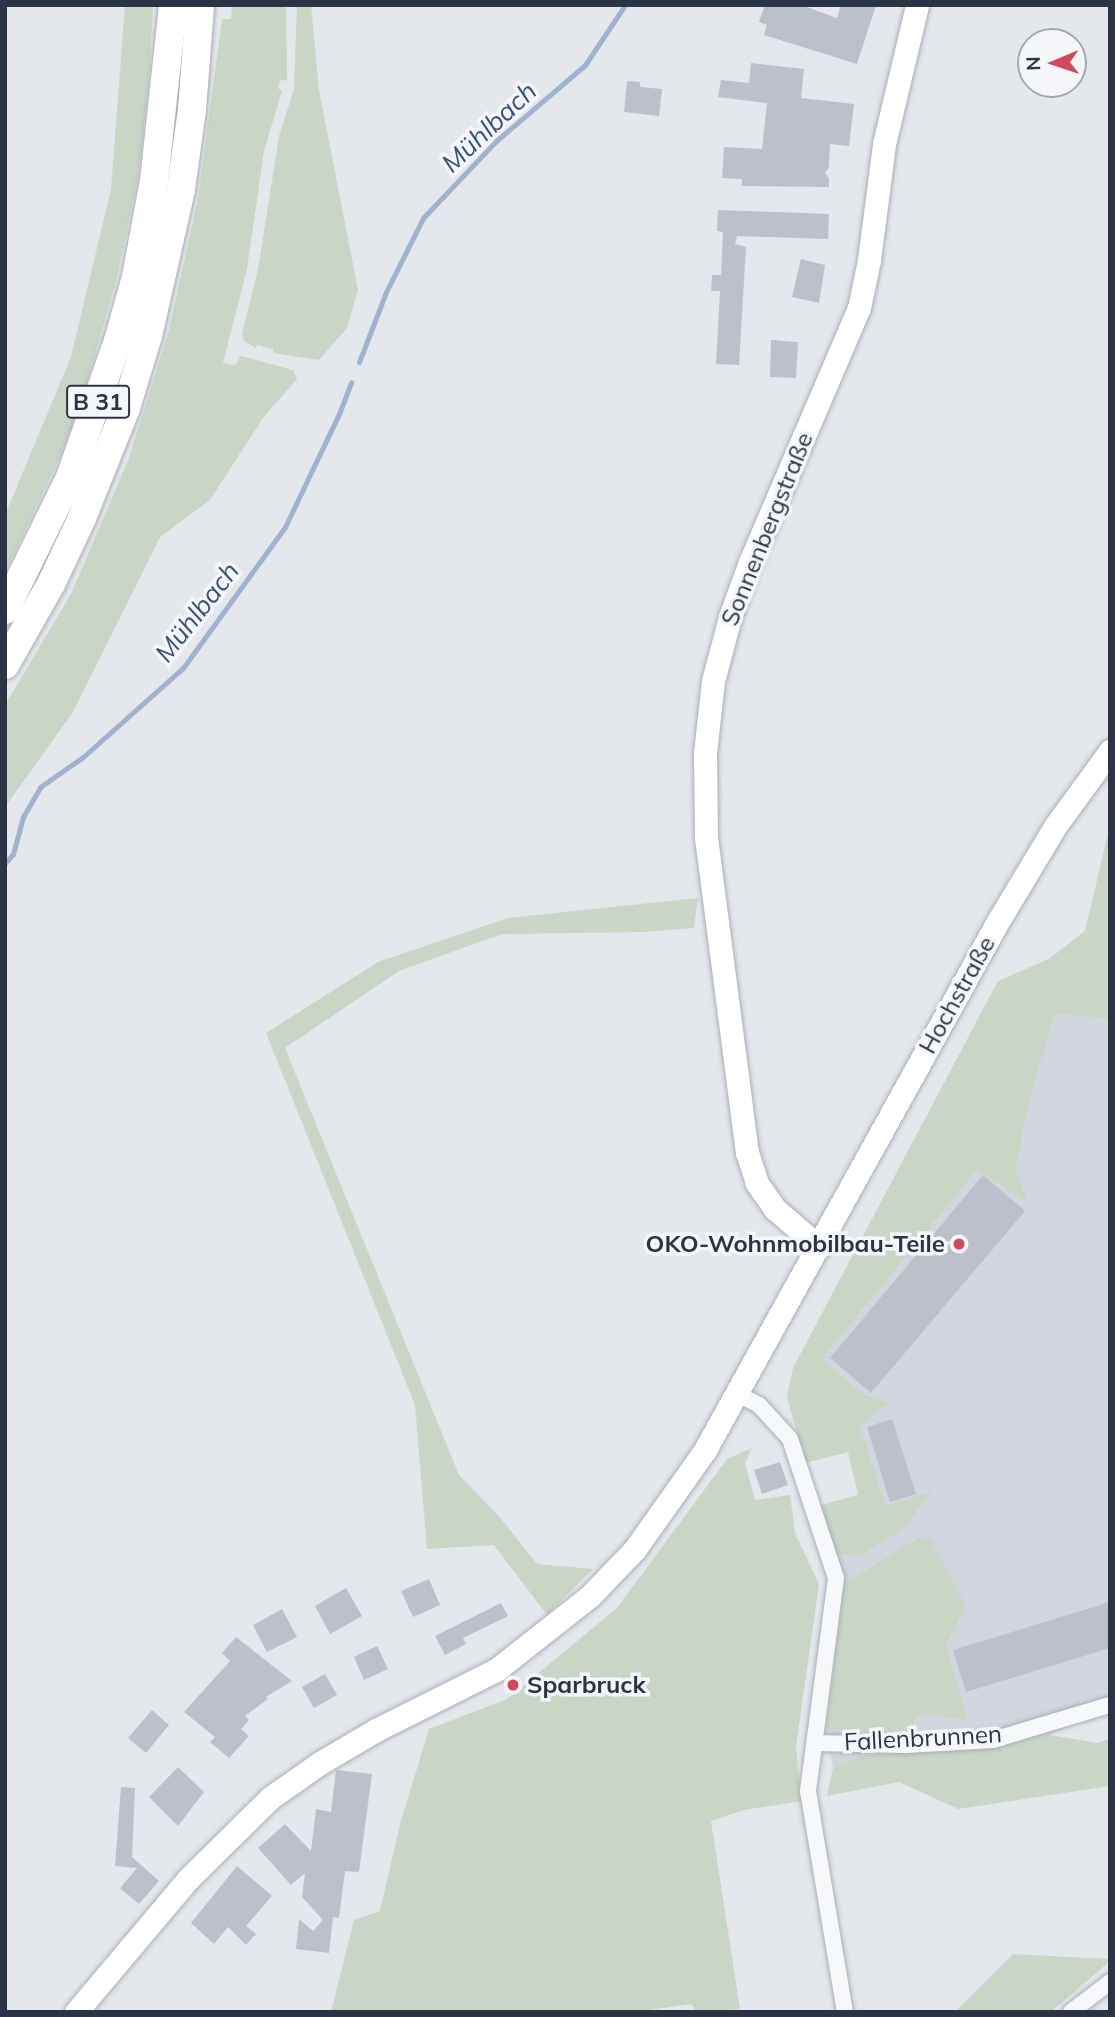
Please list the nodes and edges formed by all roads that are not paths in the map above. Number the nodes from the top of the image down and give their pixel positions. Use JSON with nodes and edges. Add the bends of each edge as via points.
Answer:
{"nodes":[{"id":1,"x":173,"y":5,"type":"edge"},
{"id":2,"x":200,"y":5,"type":"edge"},
{"id":3,"x":917,"y":5,"type":"edge"},
{"id":4,"x":5,"y":610,"type":"edge"},
{"id":5,"x":5,"y":665,"type":"edge"},
{"id":6,"x":1110,"y":751,"type":"edge"},
{"id":7,"x":819,"y":1247,"type":"junction"},
{"id":8,"x":738,"y":1394,"type":"junction"},
{"id":9,"x":1110,"y":1705,"type":"edge"},
{"id":10,"x":815,"y":1742,"type":"junction"},
{"id":11,"x":1110,"y":1982,"type":"edge"},
{"id":12,"x":76,"y":2012,"type":"edge"},
{"id":13,"x":845,"y":2012,"type":"edge"},
{"id":14,"x":1071,"y":2012,"type":"edge"}],
"edges":[{"from":1,"to":4,"type":"highway","number":"B 31","via":[[154,181],[122,328],[71,475]]},
{"from":2,"to":5,"type":"highway","number":"B 31","via":[[181,188],[148,336],[126,408],[82,519]]},
{"from":3,"to":7,"type":"main road","name":"Sonnenbergstraße","via":[[884,144],[859,308],[730,617],[713,681],[705,753],[706,837],[747,1153],[757,1183],[775,1209]]},
{"from":6,"to":7,"type":"main road","name":"Hochstraße","via":[[1056,825],[997,923]]},
{"from":7,"to":8,"type":"main road"},
{"from":8,"to":10,"type":"street","name":"Fallenbrunnen","via":[[759,1405],[790,1439],[836,1578]]},
{"from":8,"to":12,"type":"main road","via":[[665,1511],[590,1596],[496,1671],[376,1730],[270,1798],[188,1879]]},
{"from":9,"to":10,"type":"street","name":"Fallenbrunnen","via":[[993,1740],[906,1745]]},
{"from":10,"to":13,"type":"street","name":"Fallenbrunnen","via":[[808,1790]]},
{"from":11,"to":14,"type":"street"}]}
